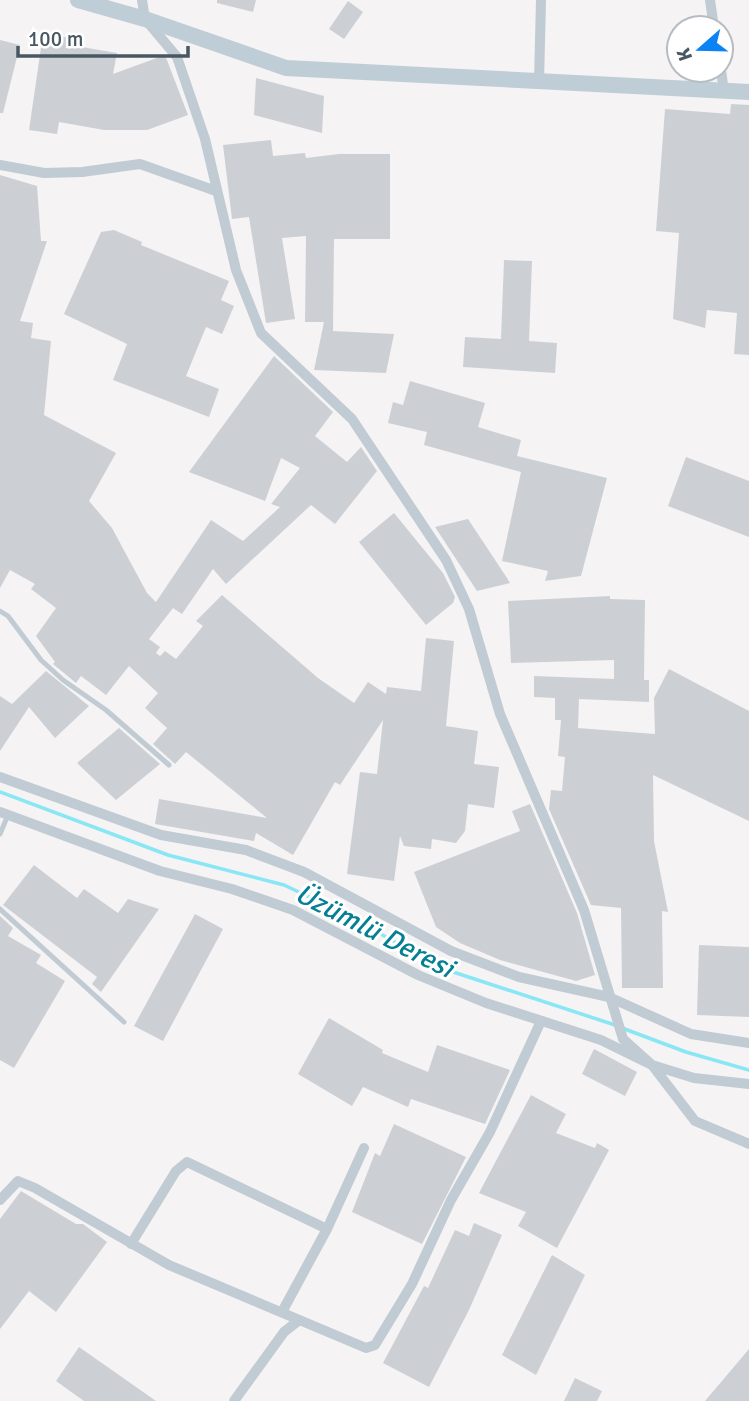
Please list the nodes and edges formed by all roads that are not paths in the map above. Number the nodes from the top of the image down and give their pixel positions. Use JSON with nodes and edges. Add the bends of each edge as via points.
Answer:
{"nodes":[{"id":1,"x":78,"y":0,"type":"edge"},
{"id":2,"x":142,"y":0,"type":"edge"},
{"id":3,"x":541,"y":0,"type":"edge"},
{"id":4,"x":145,"y":19,"type":"junction"},
{"id":5,"x":539,"y":82,"type":"junction"},
{"id":6,"x":723,"y":84,"type":"edge"},
{"id":7,"x":724,"y":92,"type":"junction"},
{"id":8,"x":749,"y":92,"type":"edge"},
{"id":9,"x":0,"y":165,"type":"edge"},
{"id":10,"x":216,"y":191,"type":"junction"},
{"id":11,"x":0,"y":611,"type":"edge"},
{"id":12,"x":169,"y":765,"type":"dead end"},
{"id":13,"x":0,"y":777,"type":"edge"},
{"id":14,"x":4,"y":814,"type":"edge"},
{"id":15,"x":0,"y":834,"type":"edge"},
{"id":16,"x":0,"y":908,"type":"edge"},
{"id":17,"x":609,"y":997,"type":"junction"},
{"id":18,"x":541,"y":1021,"type":"junction"},
{"id":19,"x":124,"y":1022,"type":"dead end"},
{"id":20,"x":749,"y":1043,"type":"edge"},
{"id":21,"x":652,"y":1065,"type":"junction"},
{"id":22,"x":749,"y":1084,"type":"edge"},
{"id":23,"x":749,"y":1144,"type":"edge"},
{"id":24,"x":365,"y":1149,"type":"dead end"},
{"id":25,"x":0,"y":1200,"type":"edge"},
{"id":26,"x":327,"y":1229,"type":"junction"},
{"id":27,"x":131,"y":1244,"type":"junction"},
{"id":28,"x":282,"y":1312,"type":"junction"},
{"id":29,"x":298,"y":1321,"type":"junction"},
{"id":30,"x":234,"y":1401,"type":"edge"}],
"edges":[{"from":1,"to":4,"type":"street"},
{"from":2,"to":4,"type":"street"},
{"from":3,"to":5,"type":"street"},
{"from":4,"to":5,"type":"street","via":[[286,68]]},
{"from":4,"to":10,"type":"street","via":[[177,57],[205,139]]},
{"from":5,"to":7,"type":"street"},
{"from":6,"to":7,"type":"street"},
{"from":7,"to":8,"type":"street"},
{"from":9,"to":10,"type":"street","via":[[44,173],[140,164]]},
{"from":10,"to":17,"type":"street","via":[[236,270],[261,333],[352,419],[446,560],[469,609],[500,714],[584,910]]},
{"from":11,"to":12,"type":"lane","via":[[8,615],[41,660]]},
{"from":13,"to":17,"type":"street","via":[[161,835],[246,850],[304,872],[451,951],[519,977]]},
{"from":14,"to":15,"type":"lane"},
{"from":14,"to":18,"type":"street","via":[[160,872],[232,888],[293,910],[418,975]]},
{"from":16,"to":19,"type":"lane"},
{"from":17,"to":20,"type":"street","via":[[691,1034]]},
{"from":17,"to":21,"type":"street","via":[[622,1035]]},
{"from":18,"to":21,"type":"street","via":[[601,1040]]},
{"from":18,"to":29,"type":"street","via":[[412,1284],[374,1345],[366,1348]]},
{"from":21,"to":22,"type":"street","via":[[694,1078]]},
{"from":21,"to":23,"type":"street","via":[[695,1121]]},
{"from":24,"to":26,"type":"street"},
{"from":25,"to":27,"type":"street","via":[[19,1181]]},
{"from":26,"to":27,"type":"street","via":[[187,1162],[176,1171]]},
{"from":26,"to":28,"type":"street"},
{"from":27,"to":28,"type":"street","via":[[169,1265]]},
{"from":28,"to":29,"type":"street"},
{"from":29,"to":30,"type":"street","via":[[284,1332]]}]}
